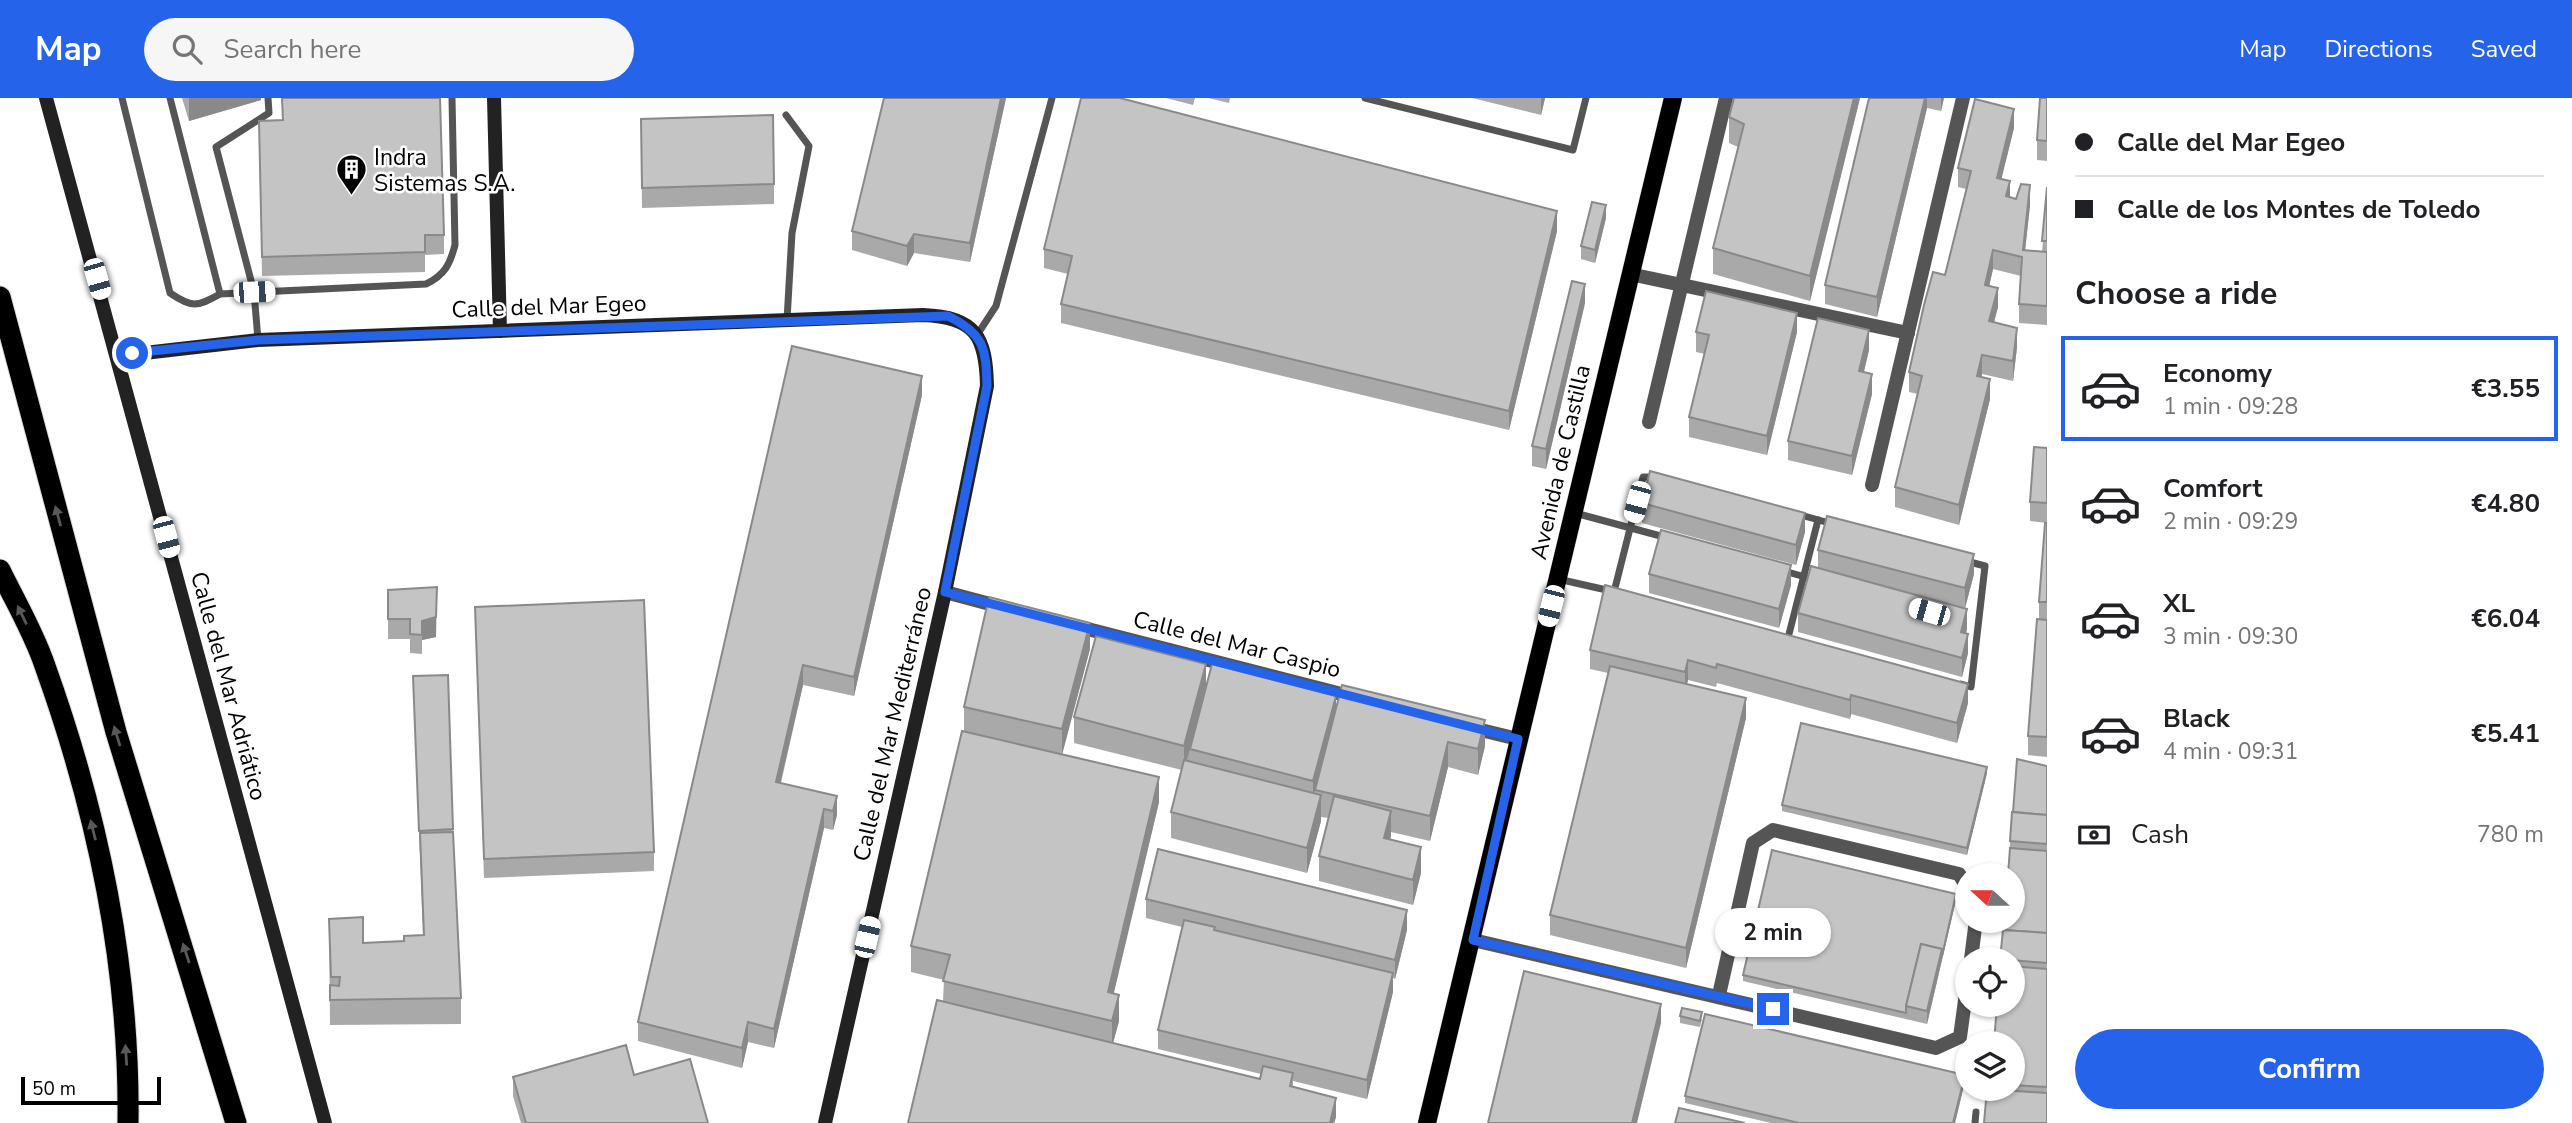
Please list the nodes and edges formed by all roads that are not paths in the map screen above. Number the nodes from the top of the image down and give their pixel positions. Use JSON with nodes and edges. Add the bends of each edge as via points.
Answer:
{"nodes":[{"id":1,"x":46,"y":98,"type":"edge"},
{"id":2,"x":122,"y":98,"type":"edge"},
{"id":3,"x":170,"y":98,"type":"edge"},
{"id":4,"x":268,"y":98,"type":"edge"},
{"id":5,"x":452,"y":98,"type":"edge"},
{"id":6,"x":494,"y":98,"type":"edge"},
{"id":7,"x":1052,"y":98,"type":"edge"},
{"id":8,"x":1365,"y":98,"type":"edge"},
{"id":9,"x":1586,"y":98,"type":"edge"},
{"id":10,"x":1672,"y":98,"type":"edge"},
{"id":11,"x":1726,"y":98,"type":"edge"},
{"id":12,"x":1963,"y":98,"type":"edge"},
{"id":13,"x":786,"y":115,"type":"dead end"},
{"id":14,"x":1630,"y":274,"type":"junction"},
{"id":15,"x":1681,"y":287,"type":"junction"},
{"id":16,"x":254,"y":292,"type":"junction"},
{"id":17,"x":220,"y":294,"type":"junction"},
{"id":18,"x":0,"y":298,"type":"edge"},
{"id":19,"x":788,"y":320,"type":"junction"},
{"id":20,"x":500,"y":331,"type":"junction"},
{"id":21,"x":1908,"y":333,"type":"junction"},
{"id":22,"x":977,"y":335,"type":"junction"},
{"id":23,"x":258,"y":340,"type":"junction"},
{"id":24,"x":118,"y":356,"type":"junction"},
{"id":25,"x":1649,"y":422,"type":"dead end"},
{"id":26,"x":1661,"y":477,"type":"edge"},
{"id":27,"x":1872,"y":485,"type":"dead end"},
{"id":28,"x":1572,"y":513,"type":"junction"},
{"id":29,"x":1792,"y":513,"type":"edge"},
{"id":30,"x":1818,"y":520,"type":"junction"},
{"id":31,"x":1630,"y":527,"type":"junction"},
{"id":32,"x":1844,"y":527,"type":"edge"},
{"id":33,"x":1684,"y":542,"type":"edge"},
{"id":34,"x":1960,"y":559,"type":"edge"},
{"id":35,"x":1777,"y":569,"type":"edge"},
{"id":36,"x":0,"y":570,"type":"edge"},
{"id":37,"x":1804,"y":577,"type":"junction"},
{"id":38,"x":1557,"y":579,"type":"junction"},
{"id":39,"x":1831,"y":584,"type":"edge"},
{"id":40,"x":945,"y":592,"type":"junction"},
{"id":41,"x":1614,"y":592,"type":"junction"},
{"id":42,"x":1628,"y":595,"type":"edge"},
{"id":43,"x":1025,"y":613,"type":"edge"},
{"id":44,"x":1052,"y":620,"type":"edge"},
{"id":45,"x":1965,"y":622,"type":"edge"},
{"id":46,"x":1979,"y":626,"type":"junction"},
{"id":47,"x":1775,"y":635,"type":"edge"},
{"id":48,"x":1788,"y":638,"type":"junction"},
{"id":49,"x":1801,"y":642,"type":"edge"},
{"id":50,"x":1945,"y":680,"type":"edge"},
{"id":51,"x":1371,"y":702,"type":"edge"},
{"id":52,"x":1451,"y":722,"type":"edge"},
{"id":53,"x":1518,"y":739,"type":"junction"},
{"id":54,"x":1955,"y":873,"type":"edge"},
{"id":55,"x":1473,"y":940,"type":"junction"},
{"id":56,"x":1719,"y":996,"type":"junction"},
{"id":57,"x":1963,"y":1017,"type":"edge"},
{"id":58,"x":206,"y":1018,"type":"junction"},
{"id":59,"x":1976,"y":1112,"type":"dead end"},
{"id":60,"x":128,"y":1123,"type":"edge"},
{"id":61,"x":221,"y":1123,"type":"edge"},
{"id":62,"x":236,"y":1123,"type":"edge"},
{"id":63,"x":325,"y":1123,"type":"edge"},
{"id":64,"x":825,"y":1123,"type":"edge"},
{"id":65,"x":1427,"y":1123,"type":"edge"},
{"id":66,"x":1975,"y":1123,"type":"edge"}],
"edges":[{"from":1,"to":24,"type":"street","name":"Calle del Mar Adriático"},
{"from":2,"to":17,"type":"lane","via":[[170,293],[186,304],[201,304]]},
{"from":3,"to":17,"type":"lane"},
{"from":4,"to":16,"type":"lane","via":[[269,113],[216,147]]},
{"from":5,"to":16,"type":"lane","via":[[454,245],[441,277],[426,284]]},
{"from":6,"to":20,"type":"street"},
{"from":7,"to":22,"type":"lane","via":[[996,306]]},
{"from":8,"to":9,"type":"lane","via":[[1573,150]]},
{"from":10,"to":14,"type":"main road","name":"Avenida de Castilla"},
{"from":11,"to":15,"type":"street"},
{"from":12,"to":21,"type":"street"},
{"from":13,"to":19,"type":"lane","via":[[809,146],[792,233]]},
{"from":14,"to":15,"type":"street"},
{"from":14,"to":28,"type":"main road","name":"Avenida de Castilla"},
{"from":15,"to":21,"type":"street"},
{"from":15,"to":25,"type":"street"},
{"from":16,"to":17,"type":"lane"},
{"from":16,"to":23,"type":"lane"},
{"from":58,"to":18,"type":"highway","one_way":true,"via":[[116,732]]},
{"from":19,"to":20,"type":"street","name":"Calle del Mar Egeo"},
{"from":19,"to":22,"type":"street","name":"Calle del Mar Egeo","via":[[948,316]]},
{"from":20,"to":23,"type":"street","name":"Calle del Mar Egeo"},
{"from":21,"to":27,"type":"street"},
{"from":22,"to":40,"type":"street","name":"Calle del Mar Mediterráneo","via":[[986,353],[987,386]]},
{"from":23,"to":24,"type":"street","name":"Calle del Mar Egeo"},
{"from":24,"to":63,"type":"street","name":"Calle del Mar Adriático"},
{"from":26,"to":31,"type":"lane","via":[[1643,477]]},
{"from":28,"to":31,"type":"lane"},
{"from":28,"to":38,"type":"main road","name":"Avenida de Castilla"},
{"from":29,"to":30,"type":"lane"},
{"from":30,"to":32,"type":"lane"},
{"from":30,"to":37,"type":"lane"},
{"from":31,"to":33,"type":"lane"},
{"from":31,"to":41,"type":"lane"},
{"from":34,"to":46,"type":"lane","via":[[1985,566]]},
{"from":35,"to":37,"type":"lane"},
{"from":60,"to":36,"type":"highway","one_way":true,"via":[[121,977],[103,871],[45,663]]},
{"from":37,"to":39,"type":"lane"},
{"from":37,"to":48,"type":"lane"},
{"from":38,"to":41,"type":"lane"},
{"from":38,"to":53,"type":"main road","name":"Avenida de Castilla"},
{"from":40,"to":43,"type":"street"},
{"from":40,"to":64,"type":"street","name":"Calle del Mar Mediterráneo"},
{"from":41,"to":42,"type":"lane"},
{"from":44,"to":51,"type":"street","name":"Calle del Mar Caspio"},
{"from":45,"to":46,"type":"lane"},
{"from":46,"to":50,"type":"lane","via":[[1971,687]]},
{"from":47,"to":48,"type":"lane"},
{"from":48,"to":49,"type":"lane"},
{"from":52,"to":53,"type":"street"},
{"from":53,"to":55,"type":"main road","name":"Avenida de Castilla"},
{"from":54,"to":56,"type":"street","via":[[1773,830],[1753,843]]},
{"from":55,"to":56,"type":"street"},
{"from":55,"to":65,"type":"main road","name":"Avenida de Castilla"},
{"from":56,"to":57,"type":"street","via":[[1936,1048],[1960,1037]]},
{"from":58,"to":61,"type":"highway"},
{"from":58,"to":62,"type":"highway"},
{"from":59,"to":66,"type":"lane"}]}
